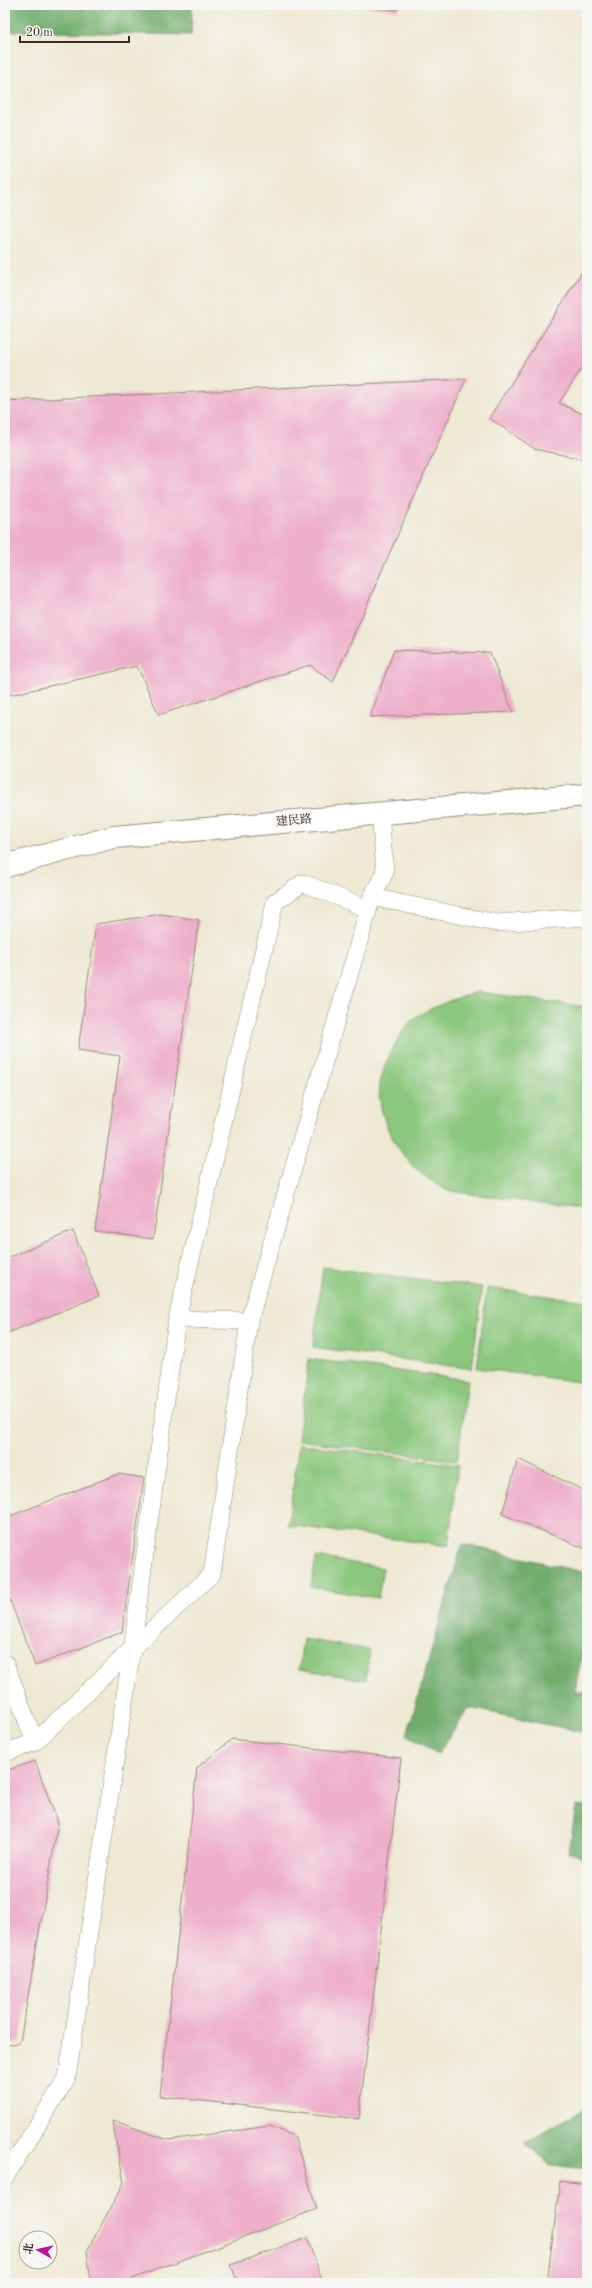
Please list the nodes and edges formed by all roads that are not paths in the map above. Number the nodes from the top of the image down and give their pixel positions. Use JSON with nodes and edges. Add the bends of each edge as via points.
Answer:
{"nodes":[{"id":1,"x":587,"y":795,"type":"edge"},
{"id":2,"x":380,"y":813,"type":"junction"},
{"id":3,"x":5,"y":866,"type":"edge"},
{"id":4,"x":370,"y":903,"type":"junction"},
{"id":5,"x":587,"y":917,"type":"edge"},
{"id":6,"x":177,"y":1319,"type":"junction"},
{"id":7,"x":249,"y":1321,"type":"junction"},
{"id":8,"x":132,"y":1649,"type":"junction"},
{"id":9,"x":5,"y":1663,"type":"edge"},
{"id":10,"x":35,"y":1742,"type":"junction"},
{"id":11,"x":5,"y":1753,"type":"edge"},
{"id":12,"x":5,"y":2177,"type":"edge"}],
"edges":[{"from":1,"to":2,"type":"street","name":"建民路"},
{"from":2,"to":3,"type":"street","name":"建民路","via":[[114,837]]},
{"from":2,"to":4,"type":"lane","via":[[385,872]]},
{"from":4,"to":5,"type":"lane","via":[[496,923]]},
{"from":4,"to":6,"type":"lane","via":[[303,883],[275,902]]},
{"from":4,"to":7,"type":"lane"},
{"from":6,"to":7,"type":"lane"},
{"from":6,"to":8,"type":"lane"},
{"from":7,"to":8,"type":"lane","via":[[212,1574]]},
{"from":8,"to":10,"type":"lane"},
{"from":8,"to":12,"type":"lane","via":[[66,2078]]},
{"from":9,"to":10,"type":"lane"},
{"from":10,"to":11,"type":"lane"}]}
